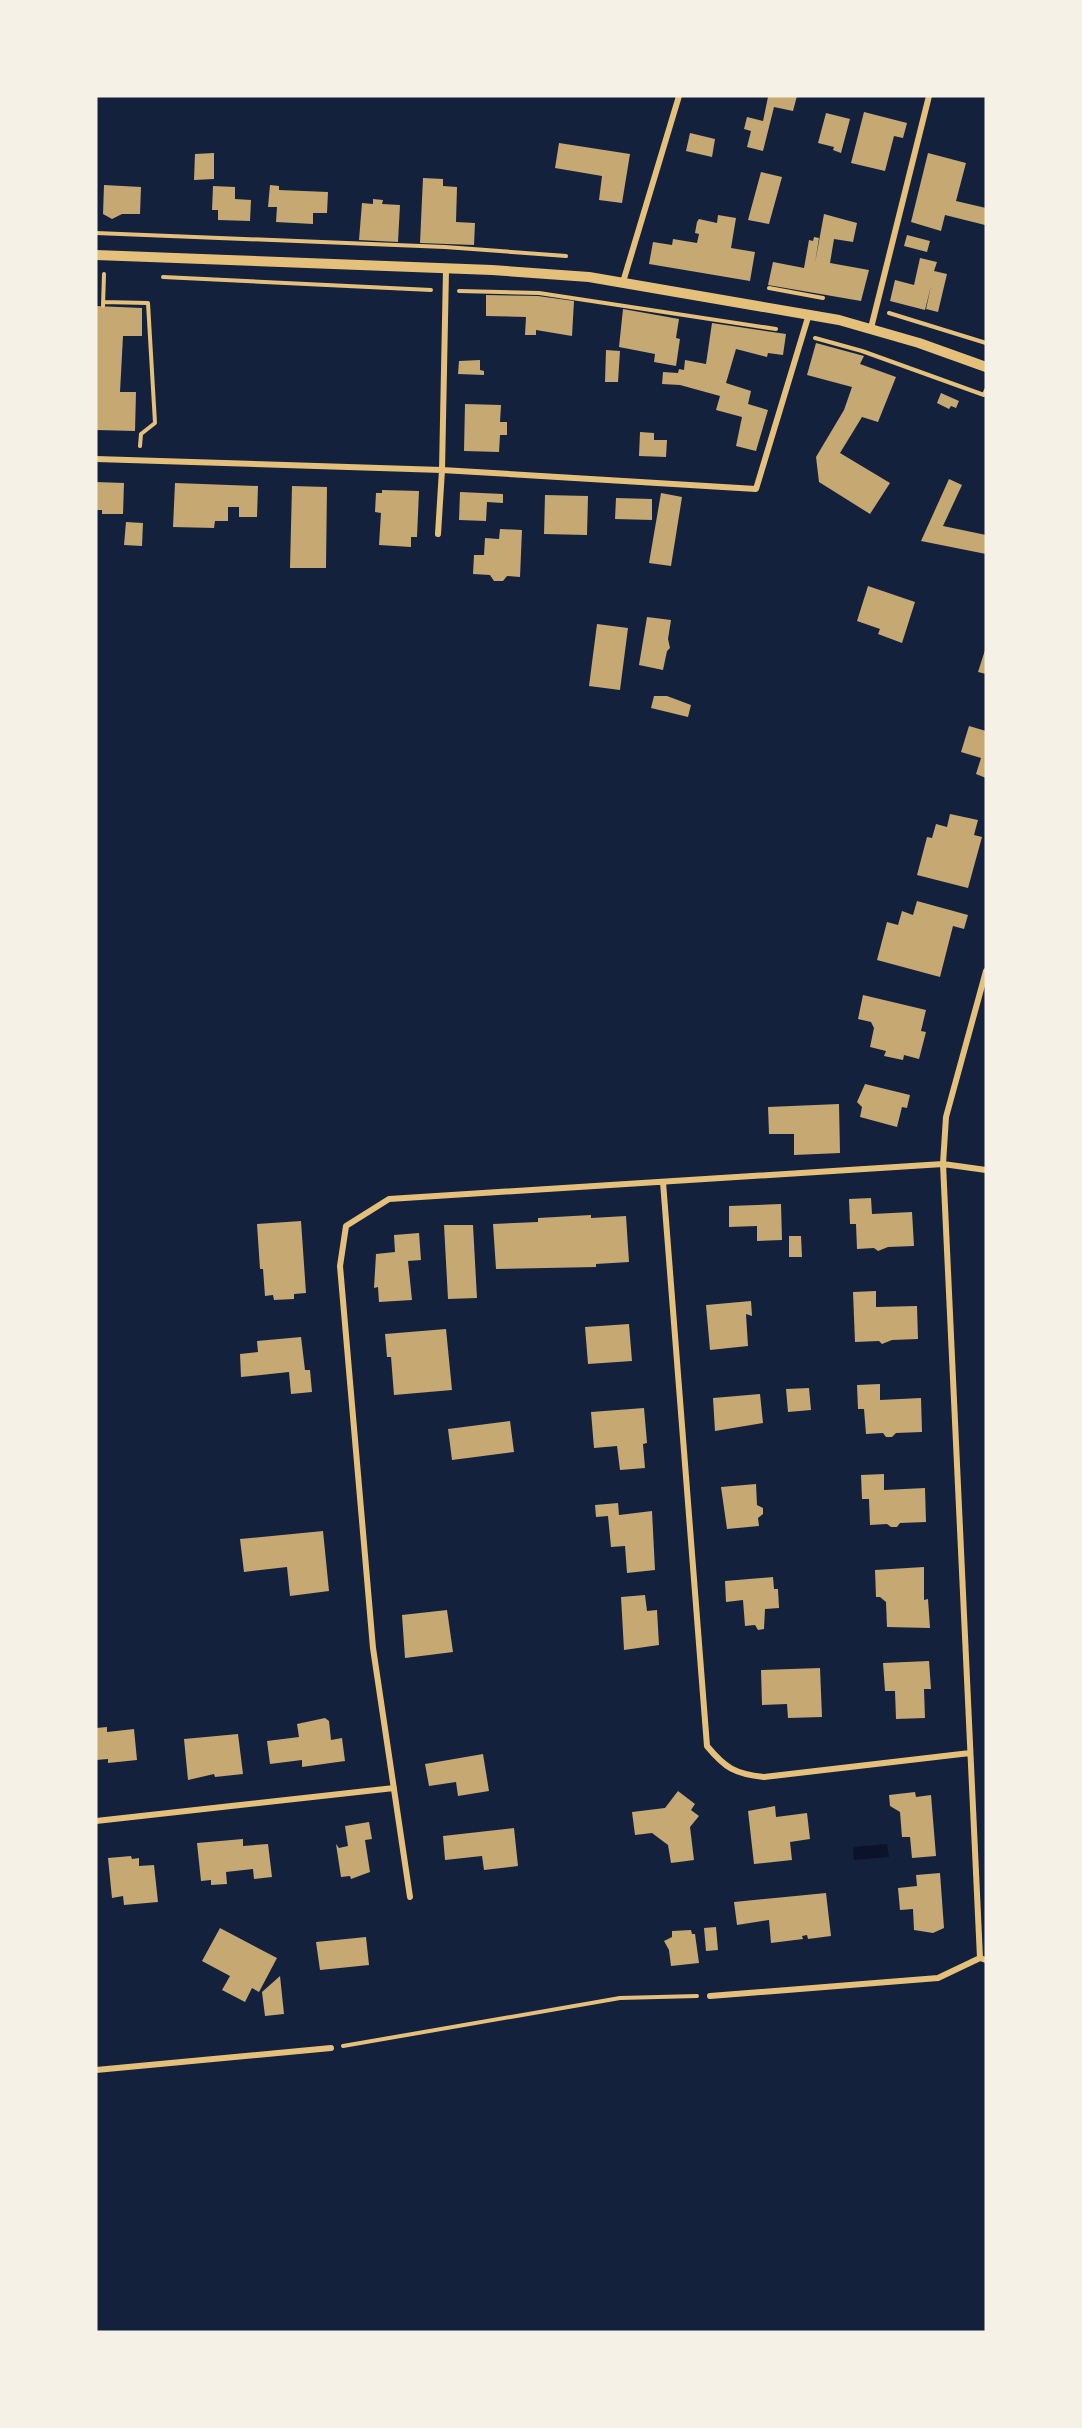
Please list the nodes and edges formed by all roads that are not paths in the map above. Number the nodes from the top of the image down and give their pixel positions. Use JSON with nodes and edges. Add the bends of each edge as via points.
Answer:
{"nodes":[{"id":1,"x":678,"y":96,"type":"edge"},
{"id":2,"x":929,"y":96,"type":"edge"},
{"id":3,"x":96,"y":255,"type":"edge"},
{"id":4,"x":446,"y":270,"type":"junction"},
{"id":5,"x":623,"y":282,"type":"junction"},
{"id":6,"x":809,"y":314,"type":"junction"},
{"id":7,"x":871,"y":328,"type":"junction"},
{"id":8,"x":986,"y":367,"type":"edge"},
{"id":9,"x":96,"y":459,"type":"edge"},
{"id":10,"x":442,"y":470,"type":"junction"},
{"id":11,"x":438,"y":534,"type":"dead end"},
{"id":12,"x":986,"y":971,"type":"edge"},
{"id":13,"x":943,"y":1164,"type":"junction"},
{"id":14,"x":986,"y":1170,"type":"edge"},
{"id":15,"x":663,"y":1182,"type":"junction"},
{"id":16,"x":970,"y":1753,"type":"junction"},
{"id":17,"x":394,"y":1788,"type":"junction"},
{"id":18,"x":96,"y":1821,"type":"edge"},
{"id":19,"x":410,"y":1897,"type":"dead end"},
{"id":20,"x":983,"y":1959,"type":"edge"},
{"id":21,"x":710,"y":1996,"type":"road end"},
{"id":22,"x":331,"y":2048,"type":"road end"},
{"id":23,"x":96,"y":2070,"type":"edge"}],
"edges":[{"from":1,"to":5,"type":"street"},
{"from":2,"to":7,"type":"street"},
{"from":3,"to":4,"type":"street"},
{"from":4,"to":5,"type":"street","via":[[546,273]]},
{"from":4,"to":10,"type":"street"},
{"from":5,"to":6,"type":"street"},
{"from":6,"to":7,"type":"street"},
{"from":6,"to":10,"type":"street","via":[[756,489]]},
{"from":7,"to":8,"type":"street"},
{"from":9,"to":10,"type":"street"},
{"from":10,"to":11,"type":"street"},
{"from":12,"to":13,"type":"street","via":[[946,1117]]},
{"from":13,"to":14,"type":"street"},
{"from":13,"to":15,"type":"street"},
{"from":13,"to":16,"type":"street"},
{"from":15,"to":16,"type":"street","via":[[707,1746],[720,1762],[740,1774],[764,1777]]},
{"from":15,"to":17,"type":"street","via":[[389,1199],[346,1226],[340,1266],[348,1362],[374,1648]]},
{"from":16,"to":20,"type":"street"},
{"from":17,"to":18,"type":"street"},
{"from":17,"to":19,"type":"street"},
{"from":20,"to":21,"type":"street","via":[[939,1978]]},
{"from":22,"to":23,"type":"street"}]}
